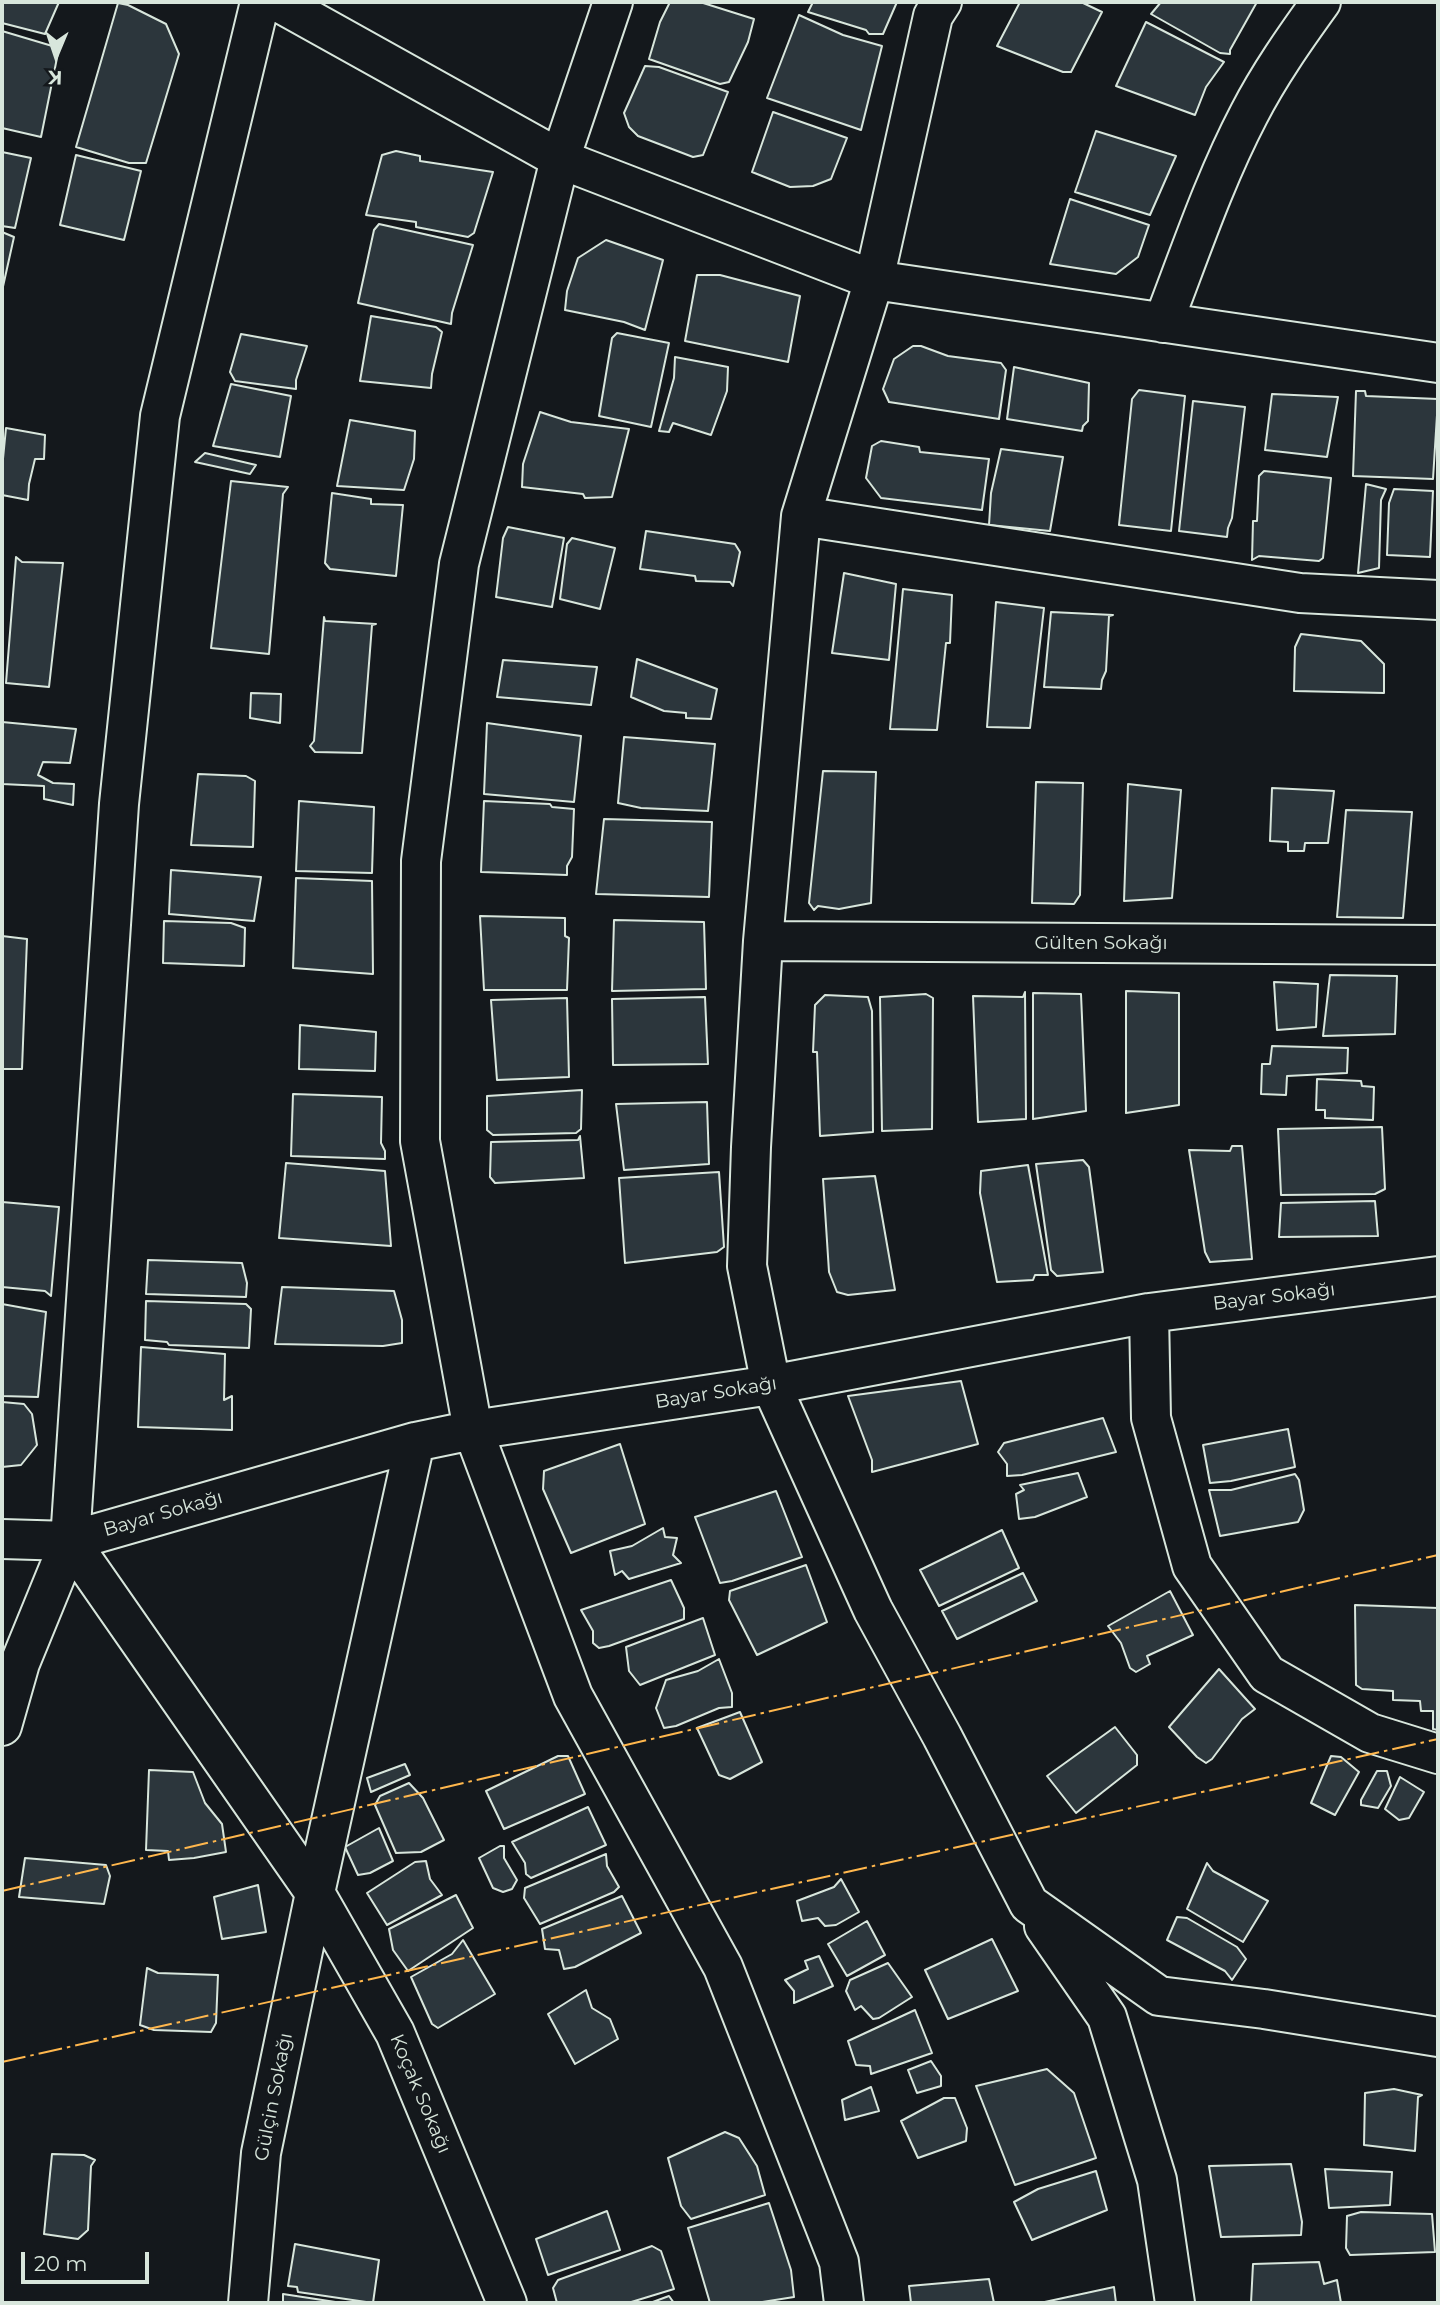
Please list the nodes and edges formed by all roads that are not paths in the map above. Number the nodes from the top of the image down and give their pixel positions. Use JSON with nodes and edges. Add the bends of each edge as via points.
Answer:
{"nodes":[{"id":1,"x":260,"y":2,"type":"edge"},
{"id":2,"x":278,"y":2,"type":"edge"},
{"id":3,"x":613,"y":2,"type":"edge"},
{"id":4,"x":942,"y":2,"type":"edge"},
{"id":5,"x":1321,"y":2,"type":"edge"},
{"id":6,"x":560,"y":159,"type":"junction"},
{"id":7,"x":874,"y":280,"type":"junction"},
{"id":8,"x":1163,"y":323,"type":"junction"},
{"id":9,"x":1438,"y":363,"type":"edge"},
{"id":10,"x":801,"y":516,"type":"junction"},
{"id":11,"x":1438,"y":600,"type":"edge"},
{"id":12,"x":763,"y":942,"type":"junction"},
{"id":13,"x":1438,"y":945,"type":"edge"},
{"id":14,"x":1438,"y":1276,"type":"edge"},
{"id":15,"x":1149,"y":1313,"type":"junction"},
{"id":16,"x":771,"y":1385,"type":"junction"},
{"id":17,"x":473,"y":1430,"type":"junction"},
{"id":18,"x":415,"y":1442,"type":"junction"},
{"id":19,"x":2,"y":1539,"type":"edge"},
{"id":20,"x":70,"y":1541,"type":"junction"},
{"id":21,"x":2,"y":1726,"type":"edge"},
{"id":22,"x":1438,"y":1754,"type":"edge"},
{"id":23,"x":315,"y":1893,"type":"junction"},
{"id":24,"x":1029,"y":1905,"type":"junction"},
{"id":25,"x":1438,"y":2037,"type":"edge"},
{"id":26,"x":248,"y":2303,"type":"edge"},
{"id":27,"x":507,"y":2303,"type":"edge"},
{"id":28,"x":844,"y":2303,"type":"edge"},
{"id":29,"x":1175,"y":2303,"type":"edge"}],
"edges":[{"from":1,"to":20,"type":"street","via":[[160,416],[118,804]]},
{"from":2,"to":6,"type":"street"},
{"from":3,"to":6,"type":"street"},
{"from":4,"to":7,"type":"street","via":[[933,16]]},
{"from":5,"to":8,"type":"street","via":[[1250,112],[1221,172]]},
{"from":6,"to":7,"type":"street"},
{"from":6,"to":17,"type":"street","via":[[459,564],[421,861],[420,1141]]},
{"from":7,"to":8,"type":"street"},
{"from":7,"to":10,"type":"street"},
{"from":8,"to":9,"type":"street"},
{"from":10,"to":11,"type":"street","via":[[1300,593]]},
{"from":10,"to":12,"type":"street"},
{"from":12,"to":13,"type":"street","name":"Gülten Sokağı"},
{"from":12,"to":16,"type":"street","via":[[747,1266]]},
{"from":14,"to":15,"type":"street","name":"Bayar Sokağı"},
{"from":15,"to":16,"type":"street","name":"Bayar Sokağı"},
{"from":15,"to":22,"type":"street","via":[[1151,1418],[1192,1566],[1267,1674],[1370,1733]]},
{"from":16,"to":17,"type":"street","name":"Bayar Sokağı"},
{"from":16,"to":24,"type":"street","via":[[873,1610]]},
{"from":17,"to":18,"type":"street","name":"Bayar Sokağı"},
{"from":17,"to":28,"type":"street","via":[[573,1696],[723,1967],[839,2262]]},
{"from":18,"to":20,"type":"street","name":"Bayar Sokağı"},
{"from":18,"to":23,"type":"street","name":"Gülçin Sokağı"},
{"from":19,"to":20,"type":"street","name":"Bayar Sokağı"},
{"from":20,"to":21,"type":"street","via":[[20,1663]]},
{"from":20,"to":23,"type":"street","name":"Koçak Sokağı"},
{"from":23,"to":26,"type":"street","name":"Gülçin Sokağı","via":[[261,2152]]},
{"from":23,"to":27,"type":"street","name":"Koçak Sokağı","via":[[395,2033]]},
{"from":24,"to":25,"type":"street","via":[[1159,1996]]},
{"from":24,"to":29,"type":"street","via":[[1107,2017],[1157,2180]]}]}
